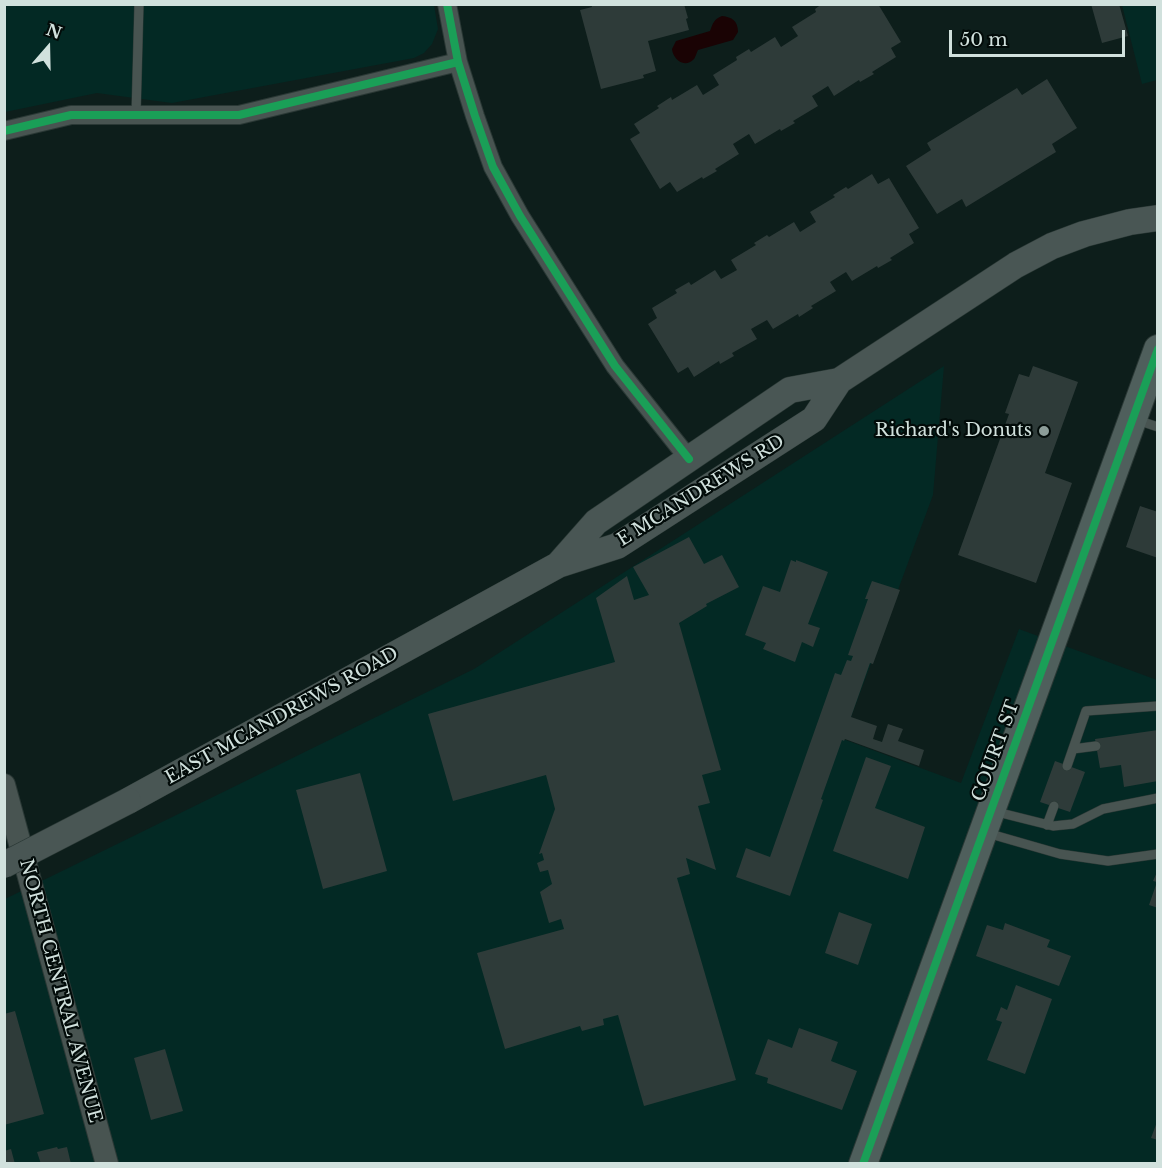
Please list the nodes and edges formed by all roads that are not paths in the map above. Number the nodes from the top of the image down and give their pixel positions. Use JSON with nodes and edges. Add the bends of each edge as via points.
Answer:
{"nodes":[{"id":1,"x":139,"y":4,"type":"edge"},
{"id":2,"x":447,"y":4,"type":"edge"},
{"id":3,"x":458,"y":62,"type":"junction"},
{"id":4,"x":136,"y":115,"type":"junction"},
{"id":5,"x":4,"y":131,"type":"edge"},
{"id":6,"x":1158,"y":219,"type":"edge"},
{"id":7,"x":1158,"y":349,"type":"edge"},
{"id":8,"x":839,"y":381,"type":"junction"},
{"id":9,"x":1145,"y":423,"type":"edge"},
{"id":10,"x":689,"y":459,"type":"junction"},
{"id":11,"x":558,"y":565,"type":"junction"},
{"id":12,"x":1158,"y":706,"type":"edge"},
{"id":13,"x":1096,"y":746,"type":"dead end"},
{"id":14,"x":1073,"y":749,"type":"junction"},
{"id":15,"x":1067,"y":766,"type":"dead end"},
{"id":16,"x":4,"y":784,"type":"edge"},
{"id":17,"x":1158,"y":798,"type":"edge"},
{"id":18,"x":1054,"y":806,"type":"dead end"},
{"id":19,"x":987,"y":821,"type":"junction"},
{"id":20,"x":1047,"y":825,"type":"junction"},
{"id":21,"x":1158,"y":854,"type":"edge"},
{"id":22,"x":4,"y":865,"type":"edge"},
{"id":23,"x":107,"y":1164,"type":"edge"},
{"id":24,"x":863,"y":1164,"type":"edge"}],
"edges":[{"from":1,"to":4,"type":"lane"},
{"from":2,"to":3,"type":"street"},
{"from":3,"to":4,"type":"street","via":[[239,115]]},
{"from":3,"to":10,"type":"street","via":[[493,167],[520,216],[615,366]]},
{"from":4,"to":5,"type":"street","via":[[71,115]]},
{"from":6,"to":8,"type":"main road","name":"E MCANDREWS RD","via":[[1130,222],[1052,246],[1016,265]]},
{"from":7,"to":9,"type":"main road","name":"COURT ST"},
{"from":8,"to":10,"type":"main road","name":"E MCANDREWS RD","via":[[790,390]]},
{"from":8,"to":11,"type":"main road","name":"E MCANDREWS RD","via":[[814,418],[617,546]]},
{"from":9,"to":19,"type":"main road","name":"COURT ST"},
{"from":10,"to":11,"type":"main road","name":"E MCANDREWS RD","via":[[596,522]]},
{"from":11,"to":22,"type":"main road","name":"EAST MCANDREWS ROAD","bridge":true},
{"from":12,"to":14,"type":"lane","via":[[1086,711]]},
{"from":13,"to":14,"type":"lane"},
{"from":14,"to":15,"type":"lane"},
{"from":16,"to":23,"type":"street","name":"NORTH CENTRAL AVENUE"},
{"from":17,"to":20,"type":"lane","via":[[1103,809],[1073,824]]},
{"from":18,"to":20,"type":"lane"},
{"from":19,"to":20,"type":"lane"},
{"from":19,"to":21,"type":"lane","via":[[1060,854],[1108,861]]},
{"from":19,"to":24,"type":"main road","name":"COURT ST"}]}
